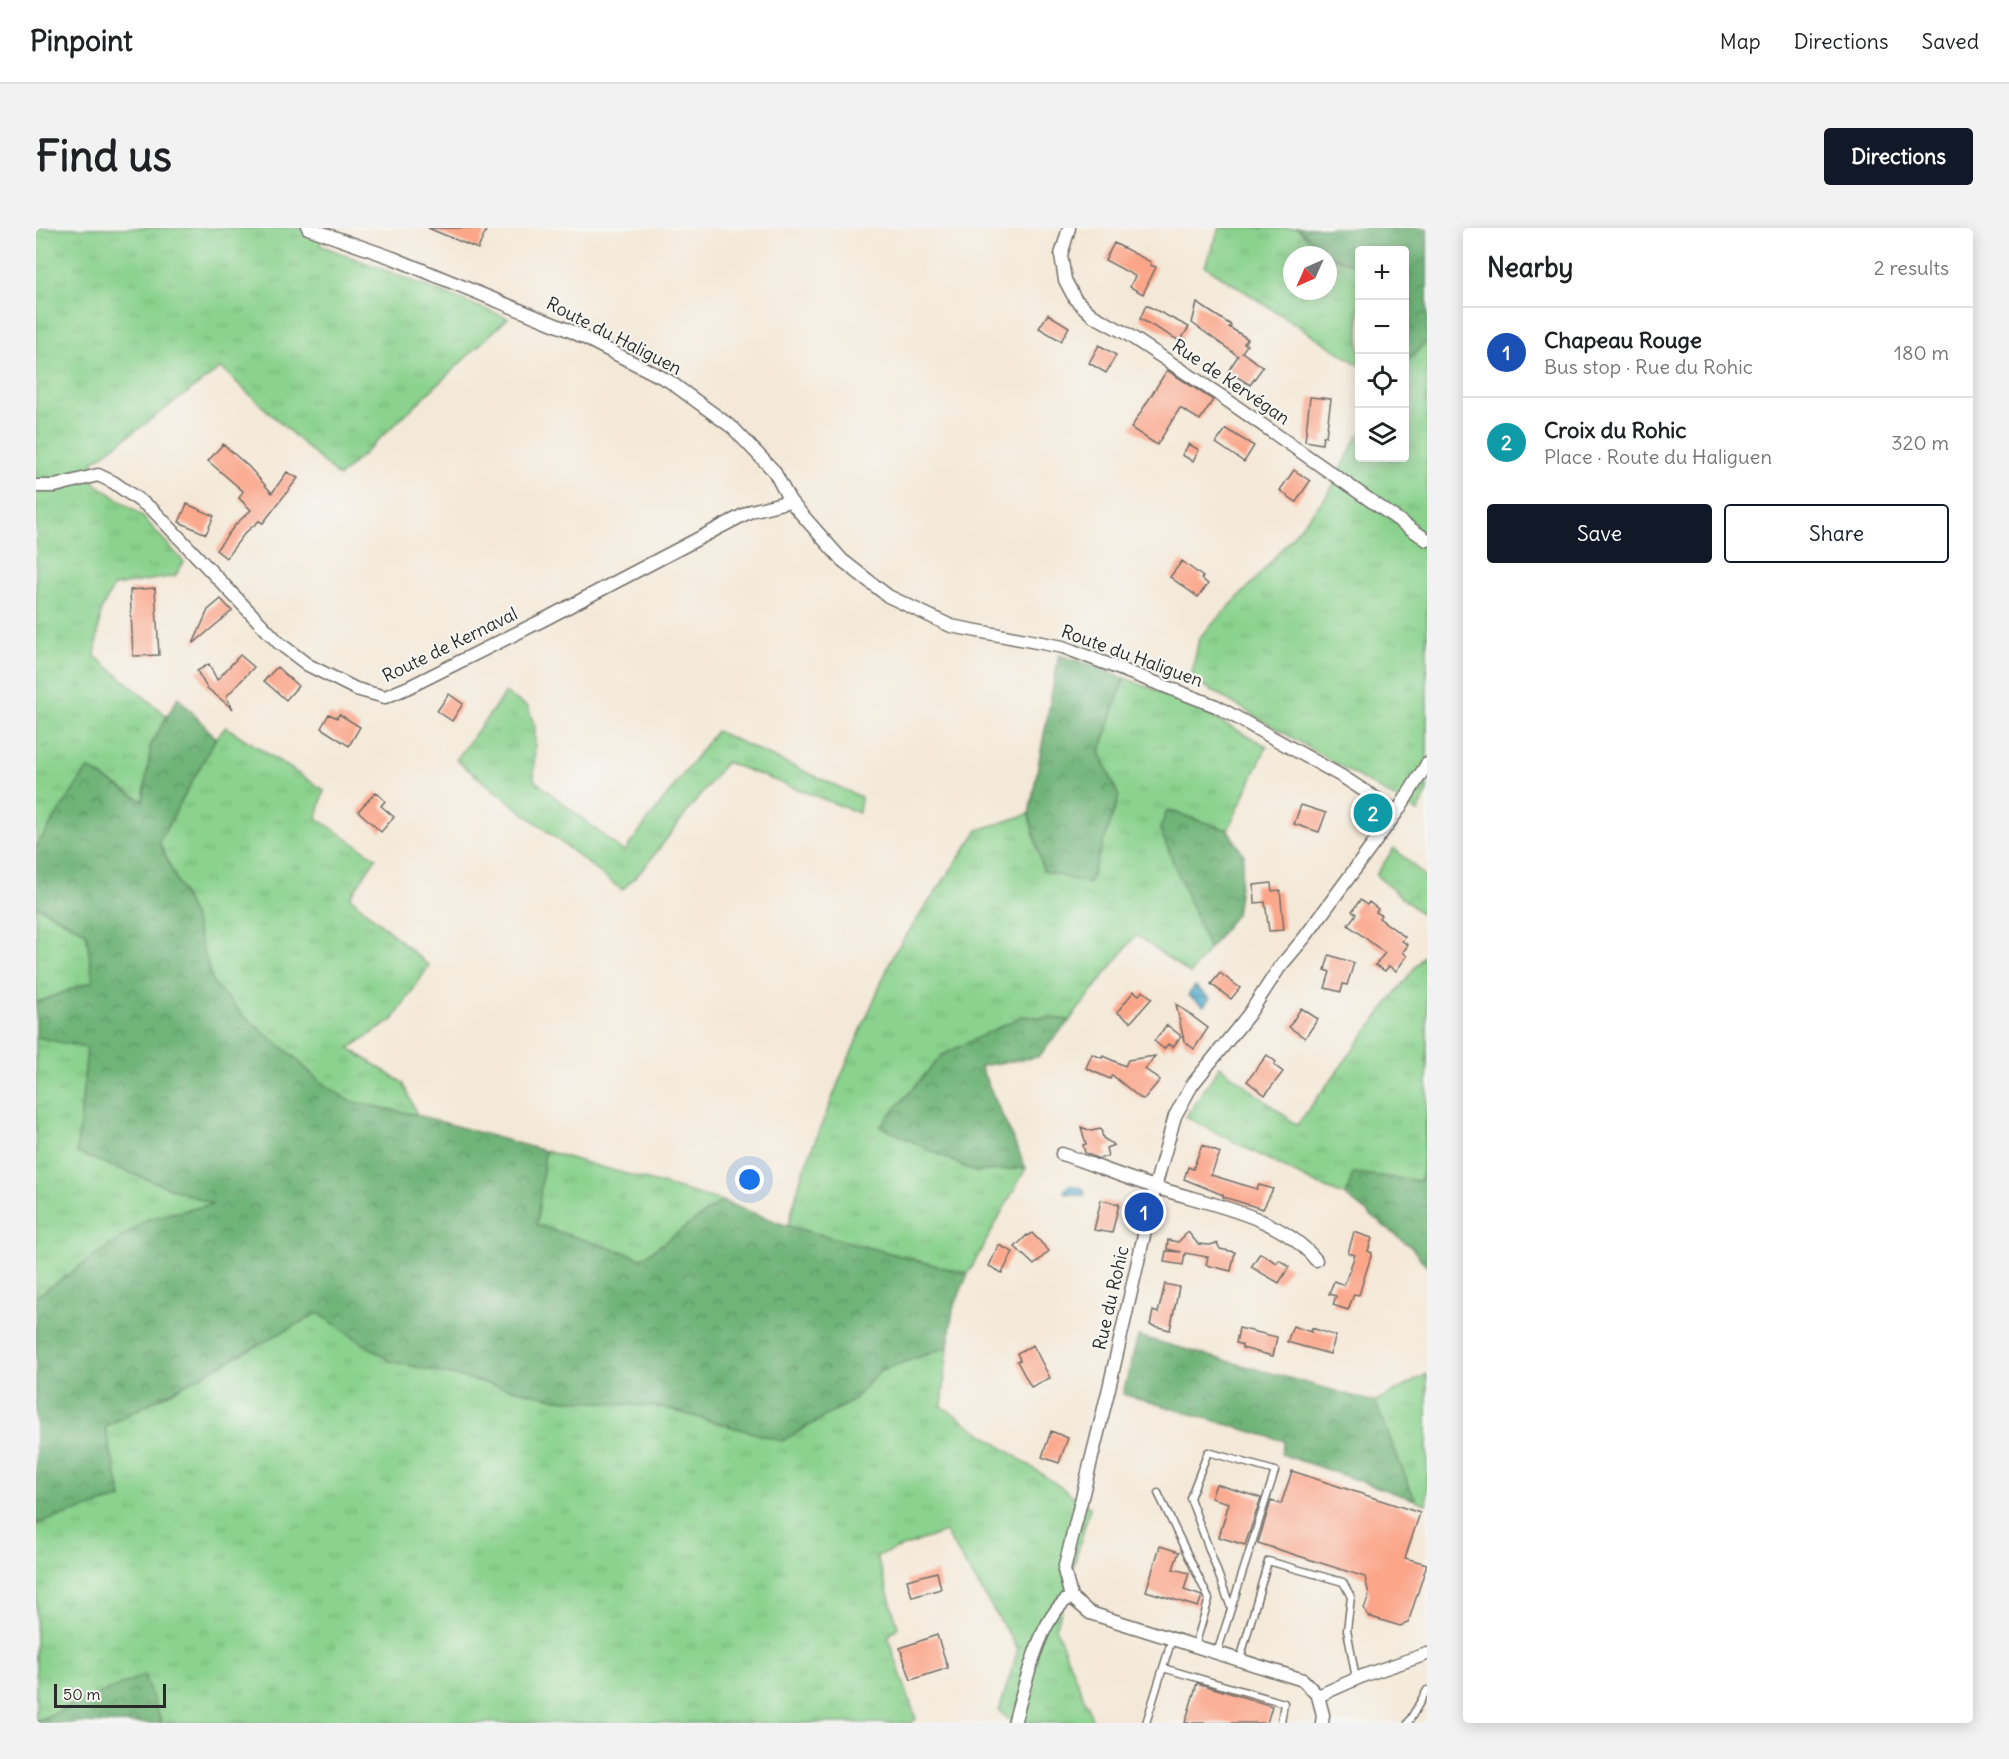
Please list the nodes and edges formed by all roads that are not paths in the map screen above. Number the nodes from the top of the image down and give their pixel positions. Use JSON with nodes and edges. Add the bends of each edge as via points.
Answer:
{"nodes":[{"id":1,"x":308,"y":228,"type":"edge"},
{"id":2,"x":1069,"y":228,"type":"edge"},
{"id":3,"x":36,"y":486,"type":"edge"},
{"id":4,"x":790,"y":501,"type":"junction"},
{"id":5,"x":1427,"y":540,"type":"edge"},
{"id":6,"x":1427,"y":764,"type":"edge"},
{"id":7,"x":1397,"y":812,"type":"junction"},
{"id":8,"x":1062,"y":1154,"type":"dead end"},
{"id":9,"x":1155,"y":1187,"type":"junction"},
{"id":10,"x":1316,"y":1260,"type":"dead end"},
{"id":11,"x":1158,"y":1493,"type":"dead end"},
{"id":12,"x":1071,"y":1597,"type":"junction"},
{"id":13,"x":1232,"y":1608,"type":"junction"},
{"id":14,"x":1172,"y":1639,"type":"junction"},
{"id":15,"x":1195,"y":1646,"type":"junction"},
{"id":16,"x":1217,"y":1653,"type":"junction"},
{"id":17,"x":1427,"y":1654,"type":"edge"},
{"id":18,"x":1240,"y":1660,"type":"junction"},
{"id":19,"x":1163,"y":1668,"type":"junction"},
{"id":20,"x":1356,"y":1678,"type":"junction"},
{"id":21,"x":1427,"y":1690,"type":"edge"},
{"id":22,"x":1318,"y":1696,"type":"junction"},
{"id":23,"x":1014,"y":1723,"type":"edge"},
{"id":24,"x":1146,"y":1723,"type":"edge"},
{"id":25,"x":1281,"y":1723,"type":"edge"},
{"id":26,"x":1322,"y":1723,"type":"edge"},
{"id":27,"x":1408,"y":1723,"type":"edge"}],
"edges":[{"from":1,"to":4,"type":"street","name":"Route du Haliguen","via":[[393,258],[573,332],[669,381],[733,429],[774,471]]},
{"from":2,"to":5,"type":"street","name":"Rue de Kervégan","via":[[1061,255],[1065,280],[1075,299],[1092,315],[1221,396]]},
{"from":3,"to":4,"type":"street","name":"Route de Kernaval","via":[[55,486],[98,475],[113,482],[153,510],[279,643],[313,668],[385,697],[751,511]]},
{"from":4,"to":7,"type":"street","name":"Route du Haliguen","via":[[842,560],[888,596],[951,626],[1063,647],[1216,706]]},
{"from":6,"to":7,"type":"street","name":"Rue du Rohic"},
{"from":7,"to":9,"type":"street","name":"Rue du Rohic","via":[[1192,1085],[1175,1116]]},
{"from":8,"to":9,"type":"street"},
{"from":9,"to":10,"type":"street","via":[[1273,1227],[1298,1242]]},
{"from":9,"to":12,"type":"street","name":"Rue du Rohic","via":[[1064,1570]]},
{"from":11,"to":15,"type":"lane","via":[[1209,1599]]},
{"from":12,"to":14,"type":"street","via":[[1090,1613]]},
{"from":12,"to":23,"type":"street","via":[[1050,1617]]},
{"from":13,"to":13,"type":"lane","via":[[1275,1471],[1208,1452],[1190,1498]]},
{"from":13,"to":16,"type":"lane"},
{"from":14,"to":15,"type":"street"},
{"from":14,"to":19,"type":"lane"},
{"from":15,"to":16,"type":"street"},
{"from":16,"to":18,"type":"street"},
{"from":17,"to":20,"type":"street"},
{"from":18,"to":20,"type":"lane","via":[[1268,1561],[1343,1582],[1351,1597],[1347,1630]]},
{"from":18,"to":22,"type":"street","via":[[1303,1680]]},
{"from":19,"to":24,"type":"lane"},
{"from":19,"to":25,"type":"lane","via":[[1284,1703]]},
{"from":20,"to":22,"type":"street"},
{"from":21,"to":27,"type":"lane"},
{"from":22,"to":26,"type":"street"}]}
